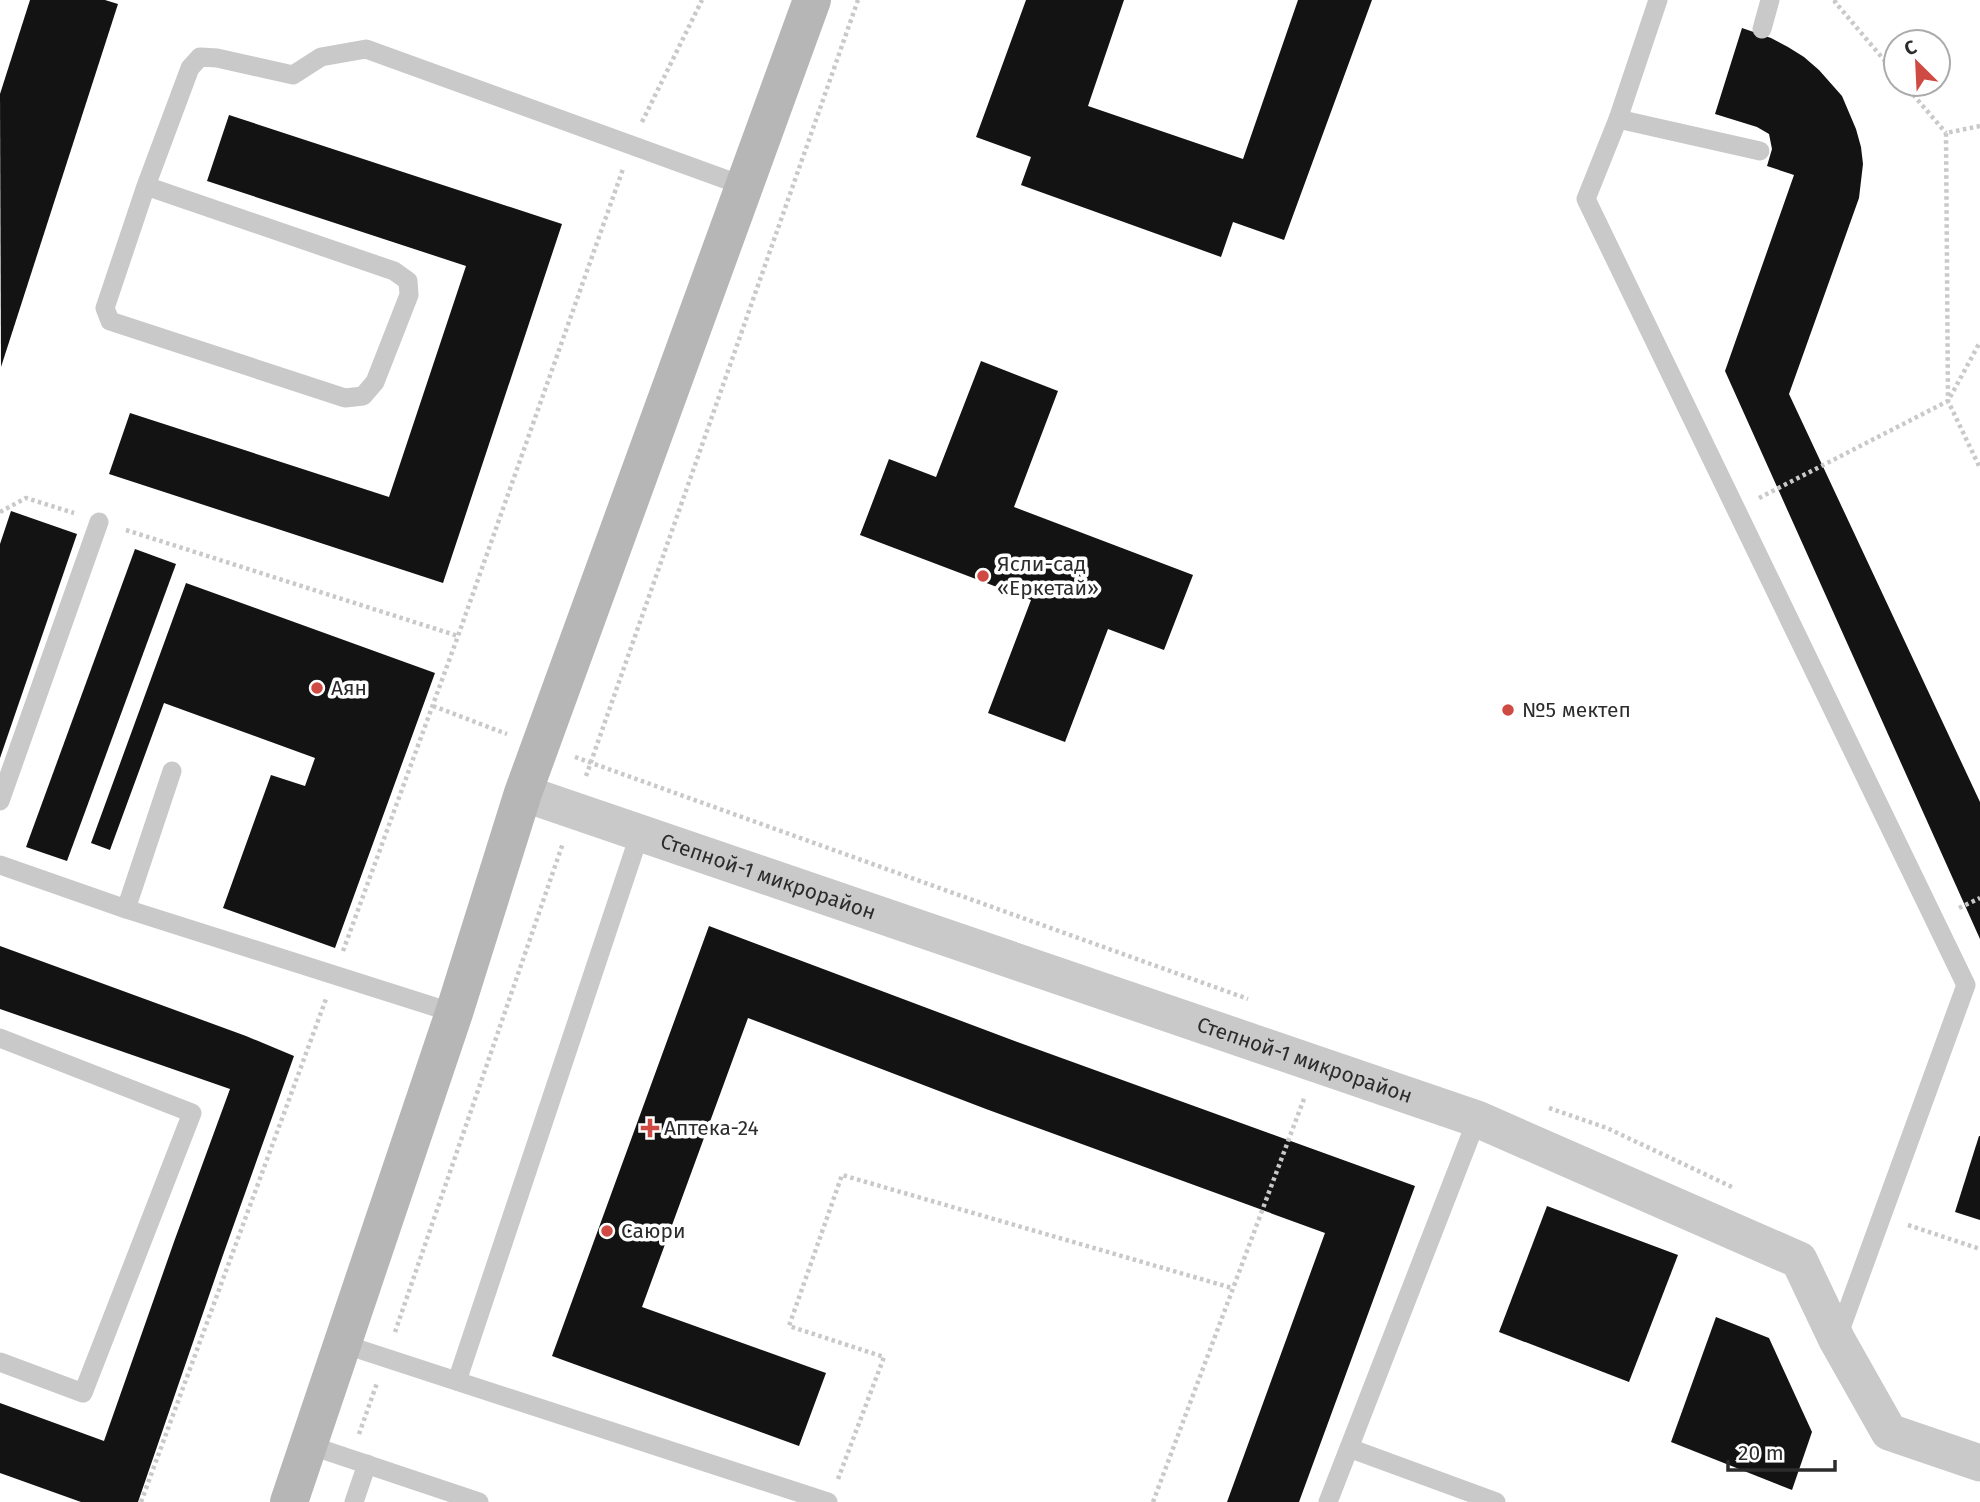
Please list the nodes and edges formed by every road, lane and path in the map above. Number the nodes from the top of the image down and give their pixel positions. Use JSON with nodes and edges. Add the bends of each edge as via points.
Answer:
{"nodes":[{"id":1,"x":702,"y":0,"type":"edge"},
{"id":2,"x":812,"y":0,"type":"edge"},
{"id":3,"x":858,"y":0,"type":"edge"},
{"id":4,"x":1658,"y":0,"type":"edge"},
{"id":5,"x":1770,"y":0,"type":"edge"},
{"id":6,"x":1836,"y":0,"type":"edge"},
{"id":7,"x":1762,"y":29,"type":"dead end"},
{"id":8,"x":1882,"y":57,"type":"edge"},
{"id":9,"x":1917,"y":98,"type":"edge"},
{"id":10,"x":1618,"y":119,"type":"junction"},
{"id":11,"x":1980,"y":126,"type":"edge"},
{"id":12,"x":1946,"y":133,"type":"junction"},
{"id":13,"x":631,"y":145,"type":"junction"},
{"id":14,"x":1760,"y":151,"type":"dead end"},
{"id":15,"x":146,"y":186,"type":"junction"},
{"id":16,"x":744,"y":186,"type":"junction"},
{"id":17,"x":1980,"y":342,"type":"edge"},
{"id":18,"x":1948,"y":401,"type":"junction"},
{"id":19,"x":1980,"y":468,"type":"edge"},
{"id":20,"x":1737,"y":509,"type":"junction"},
{"id":21,"x":0,"y":512,"type":"edge"},
{"id":22,"x":99,"y":522,"type":"junction"},
{"id":23,"x":458,"y":636,"type":"junction"},
{"id":24,"x":172,"y":771,"type":"dead end"},
{"id":25,"x":523,"y":793,"type":"junction"},
{"id":26,"x":0,"y":801,"type":"edge"},
{"id":27,"x":574,"y":810,"type":"junction"},
{"id":28,"x":640,"y":833,"type":"junction"},
{"id":29,"x":0,"y":865,"type":"edge"},
{"id":30,"x":127,"y":909,"type":"junction"},
{"id":31,"x":334,"y":975,"type":"junction"},
{"id":32,"x":454,"y":1013,"type":"junction"},
{"id":33,"x":0,"y":1038,"type":"edge"},
{"id":34,"x":1317,"y":1064,"type":"junction"},
{"id":35,"x":1477,"y":1119,"type":"junction"},
{"id":36,"x":1882,"y":1217,"type":"junction"},
{"id":37,"x":1980,"y":1249,"type":"edge"},
{"id":38,"x":1232,"y":1288,"type":"junction"},
{"id":39,"x":1837,"y":1340,"type":"junction"},
{"id":40,"x":342,"y":1344,"type":"junction"},
{"id":41,"x":386,"y":1358,"type":"junction"},
{"id":42,"x":0,"y":1363,"type":"edge"},
{"id":43,"x":457,"y":1381,"type":"junction"},
{"id":44,"x":309,"y":1445,"type":"junction"},
{"id":45,"x":1349,"y":1448,"type":"junction"},
{"id":46,"x":1980,"y":1463,"type":"edge"},
{"id":47,"x":367,"y":1464,"type":"junction"},
{"id":48,"x":831,"y":1496,"type":"edge"},
{"id":49,"x":141,"y":1502,"type":"edge"},
{"id":50,"x":289,"y":1502,"type":"edge"},
{"id":51,"x":354,"y":1502,"type":"edge"},
{"id":52,"x":479,"y":1502,"type":"edge"},
{"id":53,"x":1153,"y":1502,"type":"edge"},
{"id":54,"x":1328,"y":1502,"type":"edge"},
{"id":55,"x":1496,"y":1502,"type":"edge"}],
"edges":[{"from":1,"to":13,"type":"path"},
{"from":2,"to":16,"type":"street"},
{"from":3,"to":27,"type":"path"},
{"from":4,"to":10,"type":"lane"},
{"from":5,"to":7,"type":"lane"},
{"from":6,"to":8,"type":"path"},
{"from":9,"to":12,"type":"path"},
{"from":10,"to":14,"type":"lane"},
{"from":10,"to":20,"type":"lane","via":[[1586,199]]},
{"from":11,"to":12,"type":"path"},
{"from":12,"to":18,"type":"path"},
{"from":13,"to":15,"type":"lane","via":[[366,49],[321,57],[293,75],[200,57],[190,68]]},
{"from":13,"to":16,"type":"lane"},
{"from":13,"to":23,"type":"path"},
{"from":15,"to":15,"type":"lane","via":[[105,308],[110,321],[345,398],[363,396],[375,382],[385,357],[409,295],[408,281],[394,271]]},
{"from":16,"to":25,"type":"street"},
{"from":17,"to":18,"type":"path"},
{"from":18,"to":19,"type":"path"},
{"from":18,"to":20,"type":"path"},
{"from":20,"to":36,"type":"lane","via":[[1966,985]]},
{"from":21,"to":22,"type":"path","via":[[26,498]]},
{"from":22,"to":23,"type":"path"},
{"from":22,"to":26,"type":"lane"},
{"from":23,"to":31,"type":"path"},
{"from":24,"to":30,"type":"lane"},
{"from":25,"to":27,"type":"street","name":"Степной-1 микрорайон"},
{"from":25,"to":32,"type":"street"},
{"from":27,"to":28,"type":"street","name":"Степной-1 микрорайон"},
{"from":27,"to":41,"type":"path"},
{"from":28,"to":34,"type":"street","name":"Степной-1 микрорайон"},
{"from":28,"to":43,"type":"lane"},
{"from":29,"to":30,"type":"lane"},
{"from":30,"to":31,"type":"lane"},
{"from":31,"to":32,"type":"lane"},
{"from":31,"to":49,"type":"path"},
{"from":32,"to":40,"type":"street"},
{"from":33,"to":42,"type":"lane","via":[[191,1113],[83,1393]]},
{"from":34,"to":35,"type":"street","name":"Степной-1 микрорайон"},
{"from":34,"to":38,"type":"path"},
{"from":35,"to":39,"type":"street","name":"Степной-1 микрорайон","via":[[1799,1260]]},
{"from":35,"to":45,"type":"lane"},
{"from":36,"to":37,"type":"path"},
{"from":36,"to":39,"type":"lane"},
{"from":38,"to":48,"type":"path","via":[[842,1175],[789,1326],[884,1356]]},
{"from":38,"to":53,"type":"path"},
{"from":39,"to":46,"type":"street","name":"Степной-1 микрорайон","via":[[1889,1432]]},
{"from":40,"to":41,"type":"lane"},
{"from":40,"to":44,"type":"street"},
{"from":41,"to":43,"type":"lane"},
{"from":43,"to":48,"type":"lane"},
{"from":44,"to":47,"type":"lane"},
{"from":44,"to":50,"type":"street"},
{"from":45,"to":54,"type":"lane"},
{"from":45,"to":55,"type":"lane"},
{"from":47,"to":51,"type":"lane"},
{"from":47,"to":52,"type":"lane"}]}
